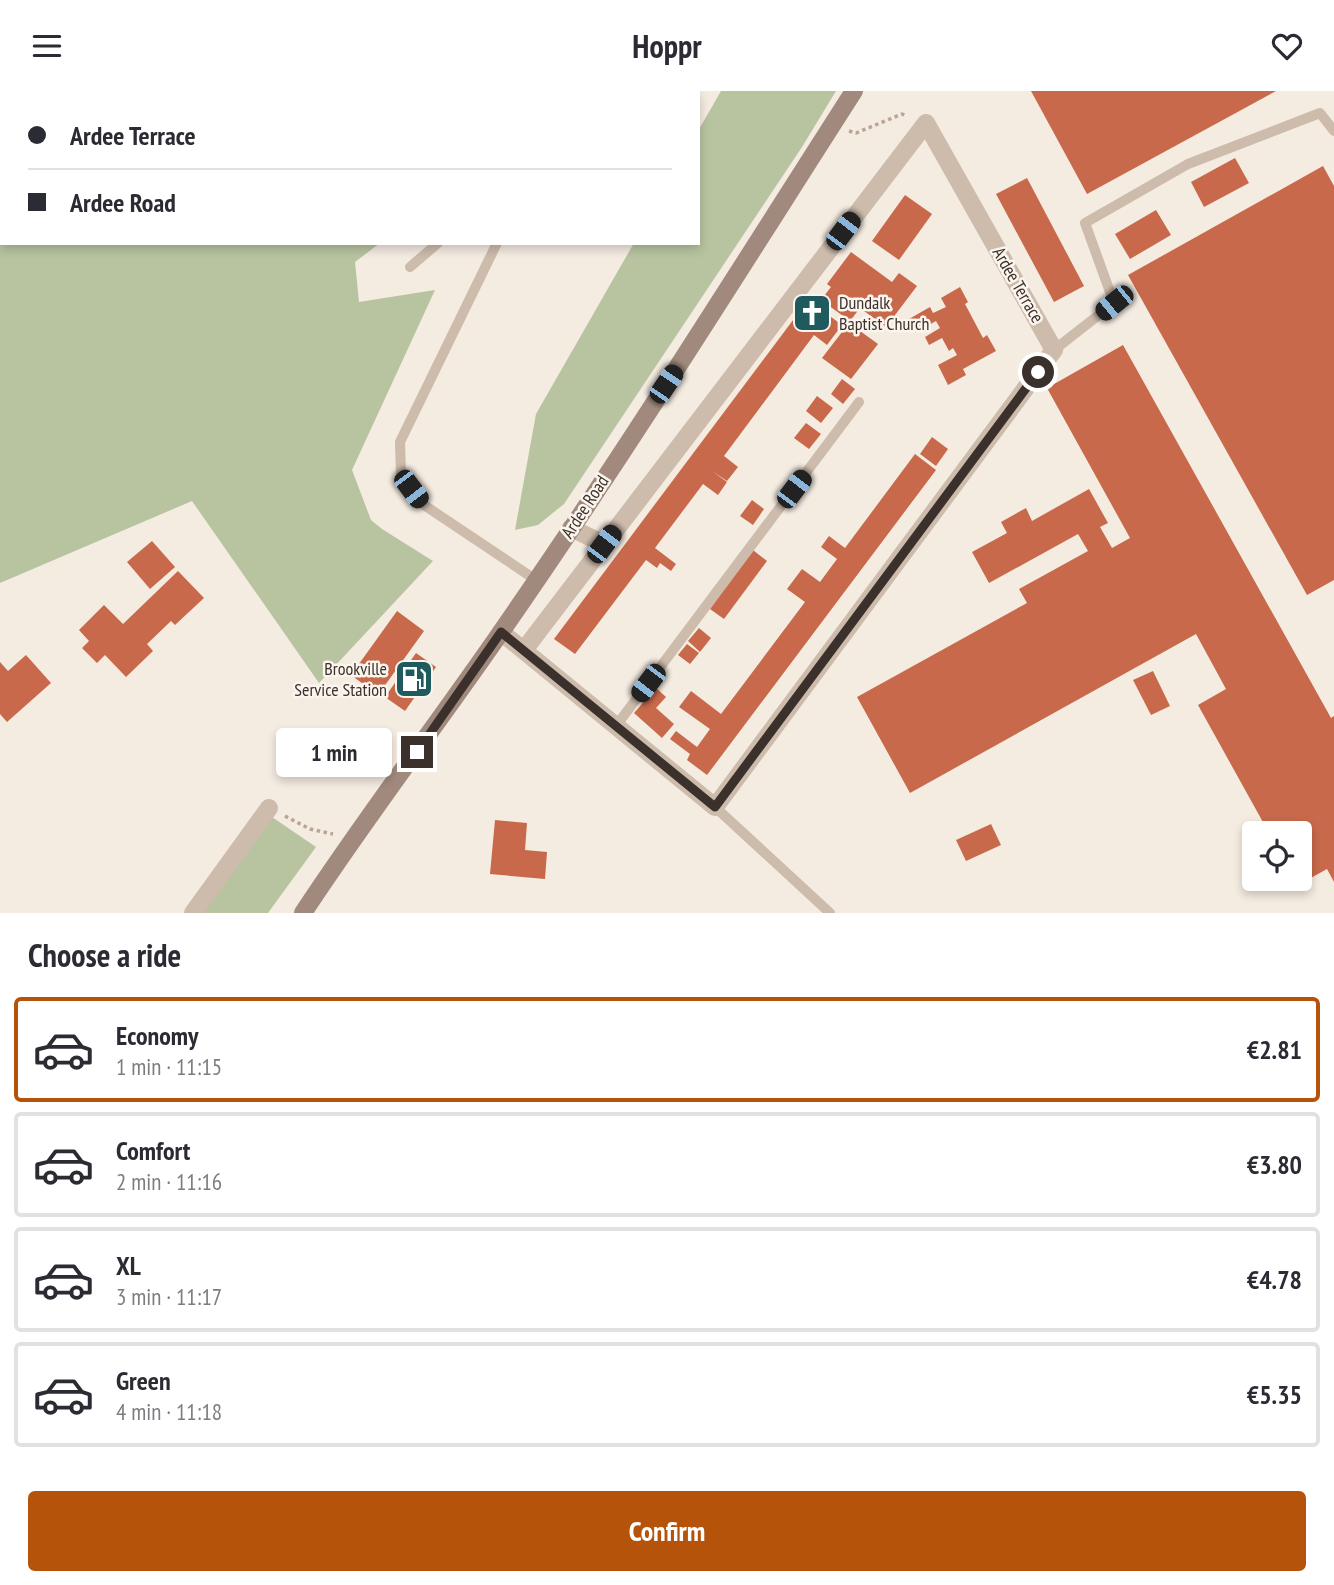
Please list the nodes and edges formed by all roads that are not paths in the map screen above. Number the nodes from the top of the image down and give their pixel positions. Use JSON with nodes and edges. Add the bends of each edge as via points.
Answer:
{"nodes":[{"id":1,"x":854,"y":91,"type":"edge"},
{"id":2,"x":1334,"y":131,"type":"edge"},
{"id":3,"x":436,"y":245,"type":"edge"},
{"id":4,"x":496,"y":245,"type":"edge"},
{"id":5,"x":410,"y":267,"type":"dead end"},
{"id":6,"x":1054,"y":350,"type":"junction"},
{"id":7,"x":859,"y":402,"type":"dead end"},
{"id":8,"x":571,"y":528,"type":"junction"},
{"id":9,"x":604,"y":544,"type":"junction"},
{"id":10,"x":536,"y":580,"type":"junction"},
{"id":11,"x":501,"y":632,"type":"junction"},
{"id":12,"x":524,"y":650,"type":"junction"},
{"id":13,"x":615,"y":726,"type":"junction"},
{"id":14,"x":715,"y":807,"type":"junction"},
{"id":15,"x":269,"y":808,"type":"road end"},
{"id":16,"x":193,"y":913,"type":"edge"},
{"id":17,"x":303,"y":913,"type":"edge"},
{"id":18,"x":830,"y":913,"type":"edge"}],
"edges":[{"from":1,"to":8,"type":"main road","name":"Ardee Road"},
{"from":2,"to":6,"type":"lane","via":[[1320,113],[1188,164],[1085,223],[1114,303]]},
{"from":3,"to":5,"type":"lane"},
{"from":4,"to":10,"type":"lane","via":[[400,442],[401,476],[421,503]]},
{"from":6,"to":9,"type":"street","name":"Ardee Terrace","via":[[926,123]]},
{"from":6,"to":14,"type":"street"},
{"from":7,"to":13,"type":"lane"},
{"from":8,"to":9,"type":"street"},
{"from":8,"to":10,"type":"main road","name":"Ardee Road"},
{"from":9,"to":12,"type":"street"},
{"from":10,"to":11,"type":"main road","name":"Ardee Road"},
{"from":11,"to":12,"type":"street"},
{"from":11,"to":17,"type":"main road","name":"Ardee Road"},
{"from":12,"to":13,"type":"street"},
{"from":13,"to":14,"type":"street"},
{"from":14,"to":18,"type":"lane"},
{"from":15,"to":16,"type":"street"}]}
